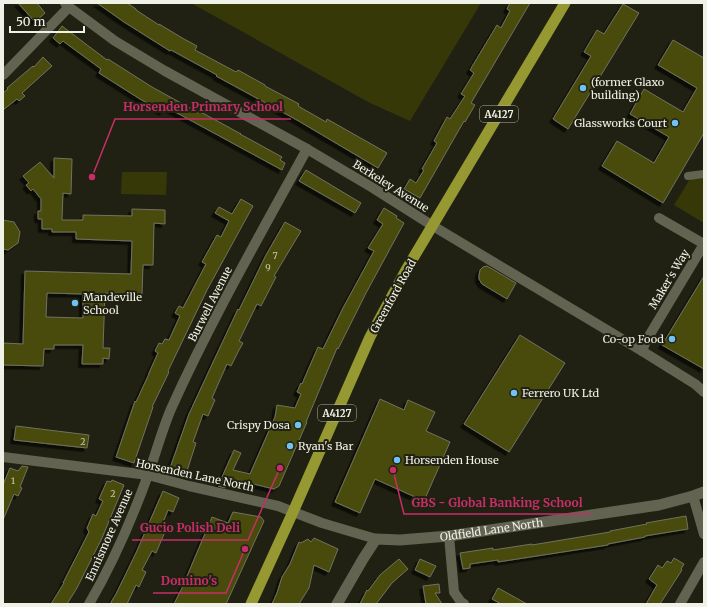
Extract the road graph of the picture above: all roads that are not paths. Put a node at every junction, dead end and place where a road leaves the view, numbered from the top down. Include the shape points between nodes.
1 (565, 3) edge
2 (67, 5) edge
3 (3, 75) edge
4 (307, 149) junction
5 (704, 174) edge
6 (688, 176) dead end
7 (659, 218) dead end
8 (433, 226) junction
9 (642, 351) junction
10 (702, 390) edge
11 (3, 457) edge
12 (148, 475) junction
13 (704, 492) edge
14 (693, 496) junction
15 (294, 512) junction
16 (704, 534) edge
17 (449, 536) junction
18 (376, 538) junction
19 (704, 562) edge
20 (89, 604) edge
21 (251, 604) edge
22 (337, 604) edge
23 (464, 604) edge
24 (680, 604) edge

1 - 8 main road, Greenford Road / A4127
2 - 3 street
2 - 4 street, Berkeley Avenue via 115,41 165,71
4 - 8 street, Berkeley Avenue
4 - 12 street, Burwell Avenue via 188,373 170,411
5 - 6 street
7 - 9 street, Maker's Way via 704,244
8 - 9 street, Berkeley Avenue
8 - 15 main road, Greenford Road / A4127 via 370,337
9 - 10 street, Berkeley Avenue
11 - 12 street, Horsenden Lane North
12 - 15 street, Horsenden Lane North
12 - 20 street, Ennismore Avenue via 115,555
13 - 14 street, Oldfield Lane North
14 - 16 street
14 - 17 street, Oldfield Lane North via 652,506
15 - 18 street, Horsenden Lane North via 322,523
15 - 21 main road, Greenford Road / A4127
17 - 18 street, Oldfield Lane North via 400,540
17 - 23 street via 454,592
18 - 22 street
19 - 24 street

